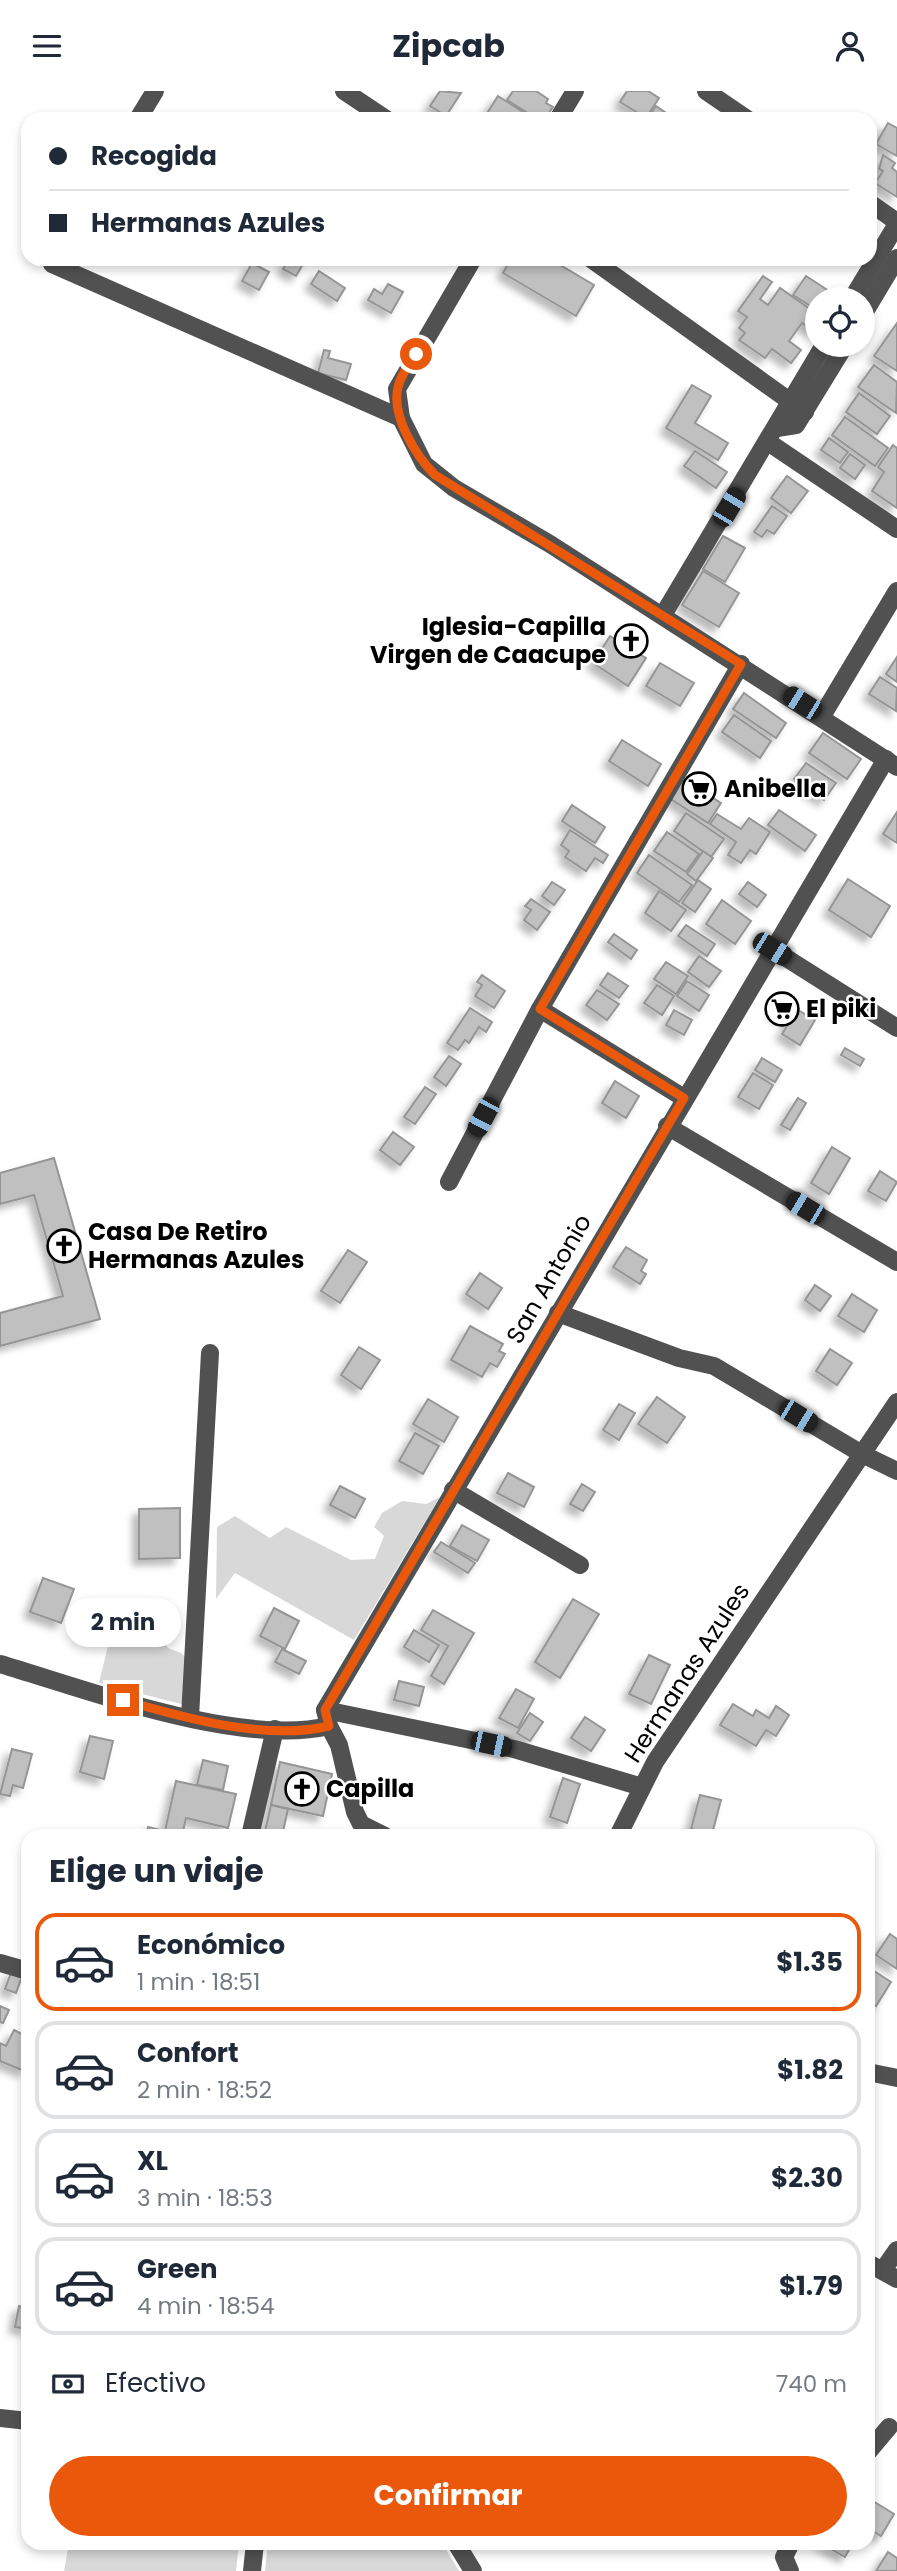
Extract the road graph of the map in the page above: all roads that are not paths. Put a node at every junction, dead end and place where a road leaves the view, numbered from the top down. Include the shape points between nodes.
1 (155, 91) edge
2 (344, 91) edge
3 (575, 91) edge
4 (706, 91) edge
5 (142, 112) edge
6 (376, 112) edge
7 (562, 112) edge
8 (737, 112) edge
9 (877, 208) edge
10 (897, 223) edge
11 (877, 257) edge
12 (897, 258) edge
13 (57, 266) edge
14 (469, 266) edge
15 (601, 266) edge
16 (872, 266) edge
17 (859, 287) edge
18 (875, 295) edge
19 (819, 357) edge
20 (836, 357) edge
21 (797, 407) junction
22 (401, 418) junction
23 (773, 435) junction
24 (897, 529) edge
25 (897, 591) edge
26 (663, 615) junction
27 (741, 664) junction
28 (822, 716) junction
29 (891, 763) edge
30 (772, 949) junction
31 (540, 1009) junction
32 (897, 1028) edge
33 (684, 1098) junction
34 (667, 1126) junction
35 (449, 1182) dead end
36 (897, 1262) edge
37 (558, 1313) junction
38 (210, 1353) dead end
39 (897, 1402) edge
40 (862, 1454) junction
41 (897, 1471) edge
42 (453, 1490) junction
43 (580, 1565) dead end
44 (0, 1664) edge
45 (190, 1717) junction
46 (327, 1718) junction
47 (275, 1729) junction
48 (642, 1787) junction
49 (252, 1829) edge
50 (372, 1829) edge
51 (621, 1829) edge
52 (0, 1963) edge
53 (21, 1970) edge
54 (875, 2073) edge
55 (897, 2078) edge
56 (897, 2250) edge
57 (883, 2270) edge
58 (0, 2418) edge
59 (21, 2420) edge
60 (889, 2427) dead end
61 (875, 2444) edge
62 (254, 2550) edge
63 (460, 2550) edge
64 (788, 2550) edge
65 (252, 2571) edge
66 (473, 2571) edge
67 (790, 2571) edge

1 - 5 street
2 - 6 street
3 - 7 street
4 - 8 street
9 - 10 street
10 - 11 street
12 - 18 street
13 - 22 street
14 - 22 street via 401,377 397,401
15 - 21 street
16 - 17 street
19 - 21 street
20 - 21 street
21 - 23 street
22 - 26 street via 424,464 435,475
23 - 24 street
23 - 26 street
25 - 28 street
26 - 27 street
27 - 28 street
27 - 31 street
28 - 29 street
29 - 30 street, San Antonio
30 - 32 street
30 - 33 street, San Antonio
31 - 33 street
31 - 35 street
33 - 34 street, San Antonio
34 - 36 street
34 - 37 street, San Antonio
37 - 40 street via 679,1358 714,1366
37 - 42 street, San Antonio
38 - 45 street
39 - 40 street, Hermanas Azules
40 - 41 street
40 - 48 street, Hermanas Azules
42 - 43 street
42 - 46 street, San Antonio
44 - 45 street, Hermanas Azules
45 - 47 street, Hermanas Azules
46 - 47 street, Hermanas Azules via 308,1731
46 - 48 street, Hermanas Azules via 514,1749
46 - 50 street via 339,1745 355,1812 361,1823
47 - 49 street
48 - 51 street
52 - 53 street
54 - 55 street
56 - 57 street
58 - 59 street
60 - 61 street
62 - 65 street
63 - 66 street
64 - 67 street via 784,2557

